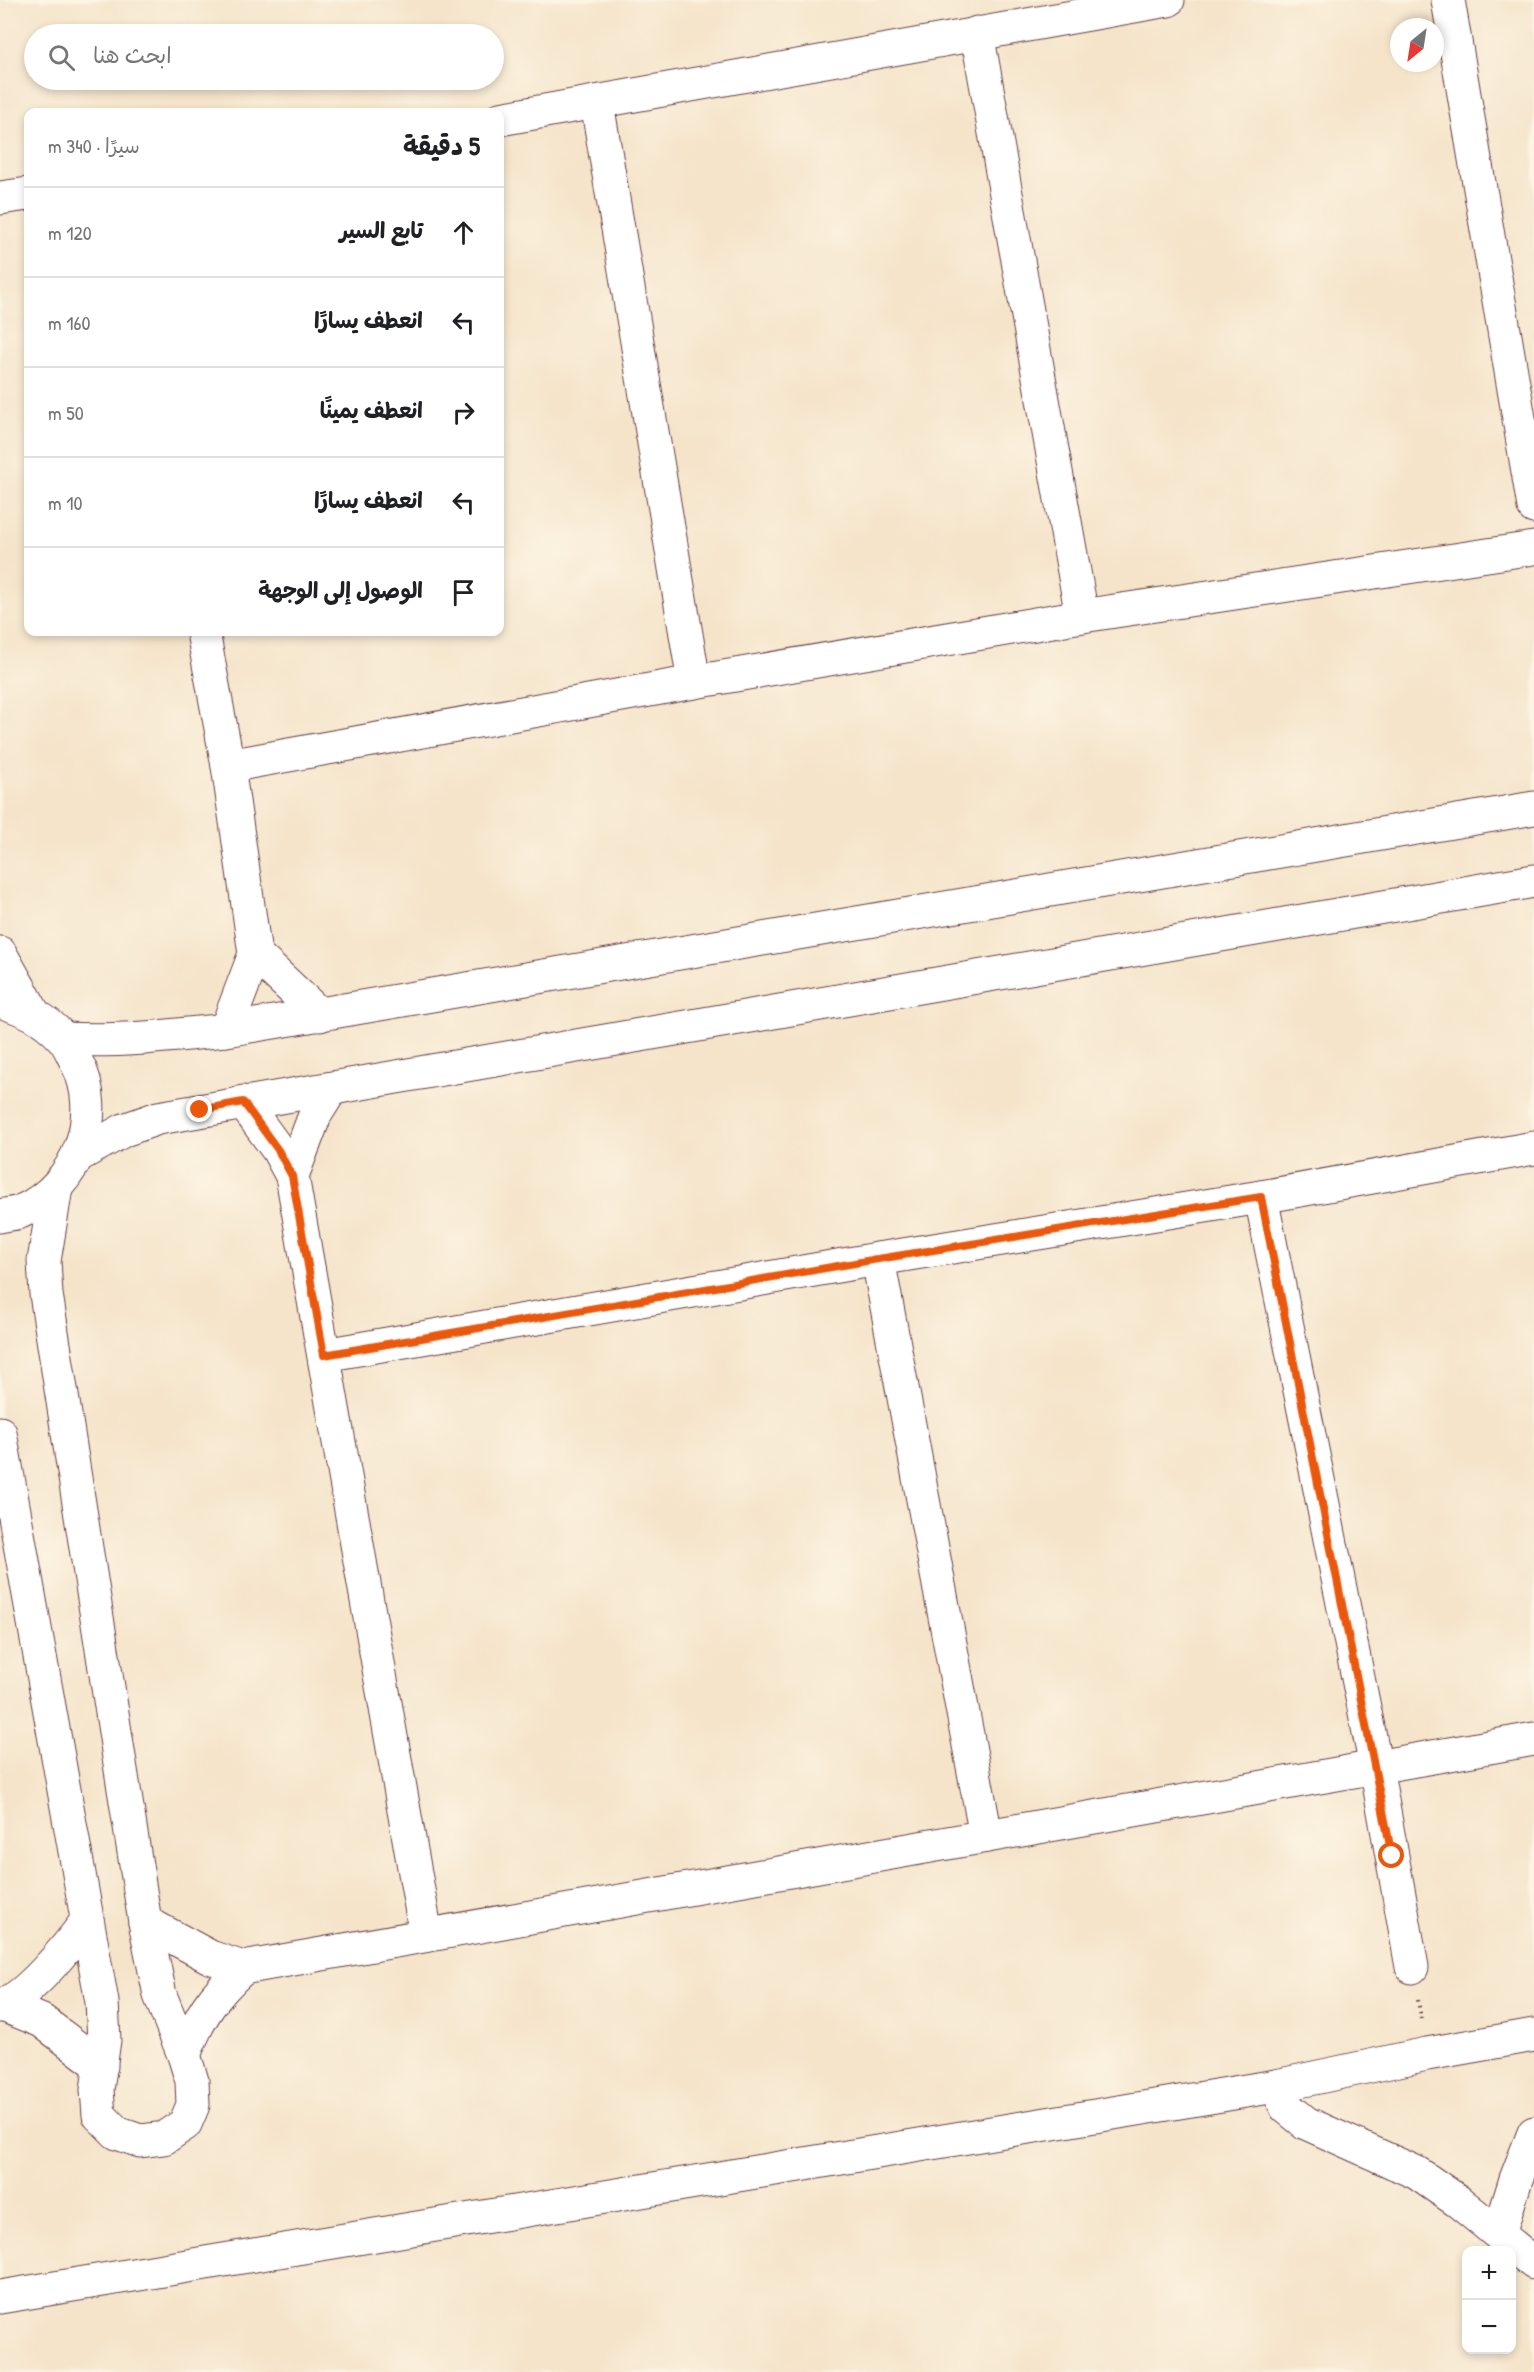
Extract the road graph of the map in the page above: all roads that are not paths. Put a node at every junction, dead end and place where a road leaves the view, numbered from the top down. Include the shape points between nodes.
1 (1168, 0) edge
2 (1448, 0) edge
3 (977, 33) junction
4 (597, 103) junction
5 (504, 118) edge
6 (24, 195) edge
7 (0, 198) edge
8 (1534, 507) edge
9 (1534, 548) edge
10 (1082, 616) junction
11 (204, 636) edge
12 (694, 682) junction
13 (228, 766) junction
14 (1534, 784) edge
15 (1525, 809) edge
16 (1534, 881) edge
17 (0, 953) edge
18 (255, 954) junction
19 (0, 1001) edge
20 (33, 1012) junction
21 (320, 1015) junction
22 (226, 1030) junction
23 (64, 1039) junction
24 (332, 1088) junction
25 (243, 1102) junction
26 (1534, 1148) edge
27 (79, 1155) junction
28 (292, 1176) junction
29 (56, 1188) junction
30 (1261, 1197) junction
31 (0, 1216) edge
32 (878, 1259) junction
33 (324, 1355) junction
34 (0, 1433) edge
35 (1534, 1738) edge
36 (1376, 1767) junction
37 (986, 1836) junction
38 (87, 1921) junction
39 (144, 1922) junction
40 (426, 1935) junction
41 (1412, 1967) road end
42 (243, 1968) junction
43 (2, 2006) edge
44 (1534, 2035) edge
45 (184, 2055) junction
46 (101, 2066) junction
47 (1276, 2086) junction
48 (1534, 2133) edge
49 (1499, 2234) junction
50 (1534, 2263) edge
51 (0, 2297) edge

1 - 3 street
2 - 8 street
3 - 4 street
3 - 10 street
4 - 5 street
4 - 12 street
6 - 7 street
9 - 10 street
10 - 12 street
11 - 13 street
12 - 13 street
13 - 18 street
14 - 15 street
15 - 21 street
16 - 24 street
17 - 20 street
18 - 21 street
18 - 22 street
19 - 20 street
20 - 23 street
21 - 22 street
22 - 23 street via 143,1040
23 - 27 street via 83,1074 88,1105
24 - 25 street
24 - 28 street via 315,1115
25 - 27 street via 158,1118 124,1130
25 - 28 street
26 - 30 street
27 - 29 street
28 - 33 street
29 - 31 street via 22,1211
29 - 39 street via 44,1261 46,1294
30 - 32 street
30 - 36 street
32 - 33 street
32 - 37 street
33 - 40 street
34 - 38 street
35 - 36 street
36 - 37 street
36 - 41 street
37 - 40 street
38 - 43 street via 63,1953
38 - 46 street via 102,2002
39 - 42 street via 210,1957
39 - 45 street via 160,1995
40 - 42 street
42 - 45 street via 217,1992 197,2022
43 - 46 street via 42,2021
44 - 47 street
45 - 46 street via 192,2081 193,2105 185,2124 164,2138 140,2141 117,2133 99,2115 97,2090
47 - 49 street via 1286,2107 1306,2123 1417,2173
47 - 51 street
48 - 49 street
49 - 50 street

